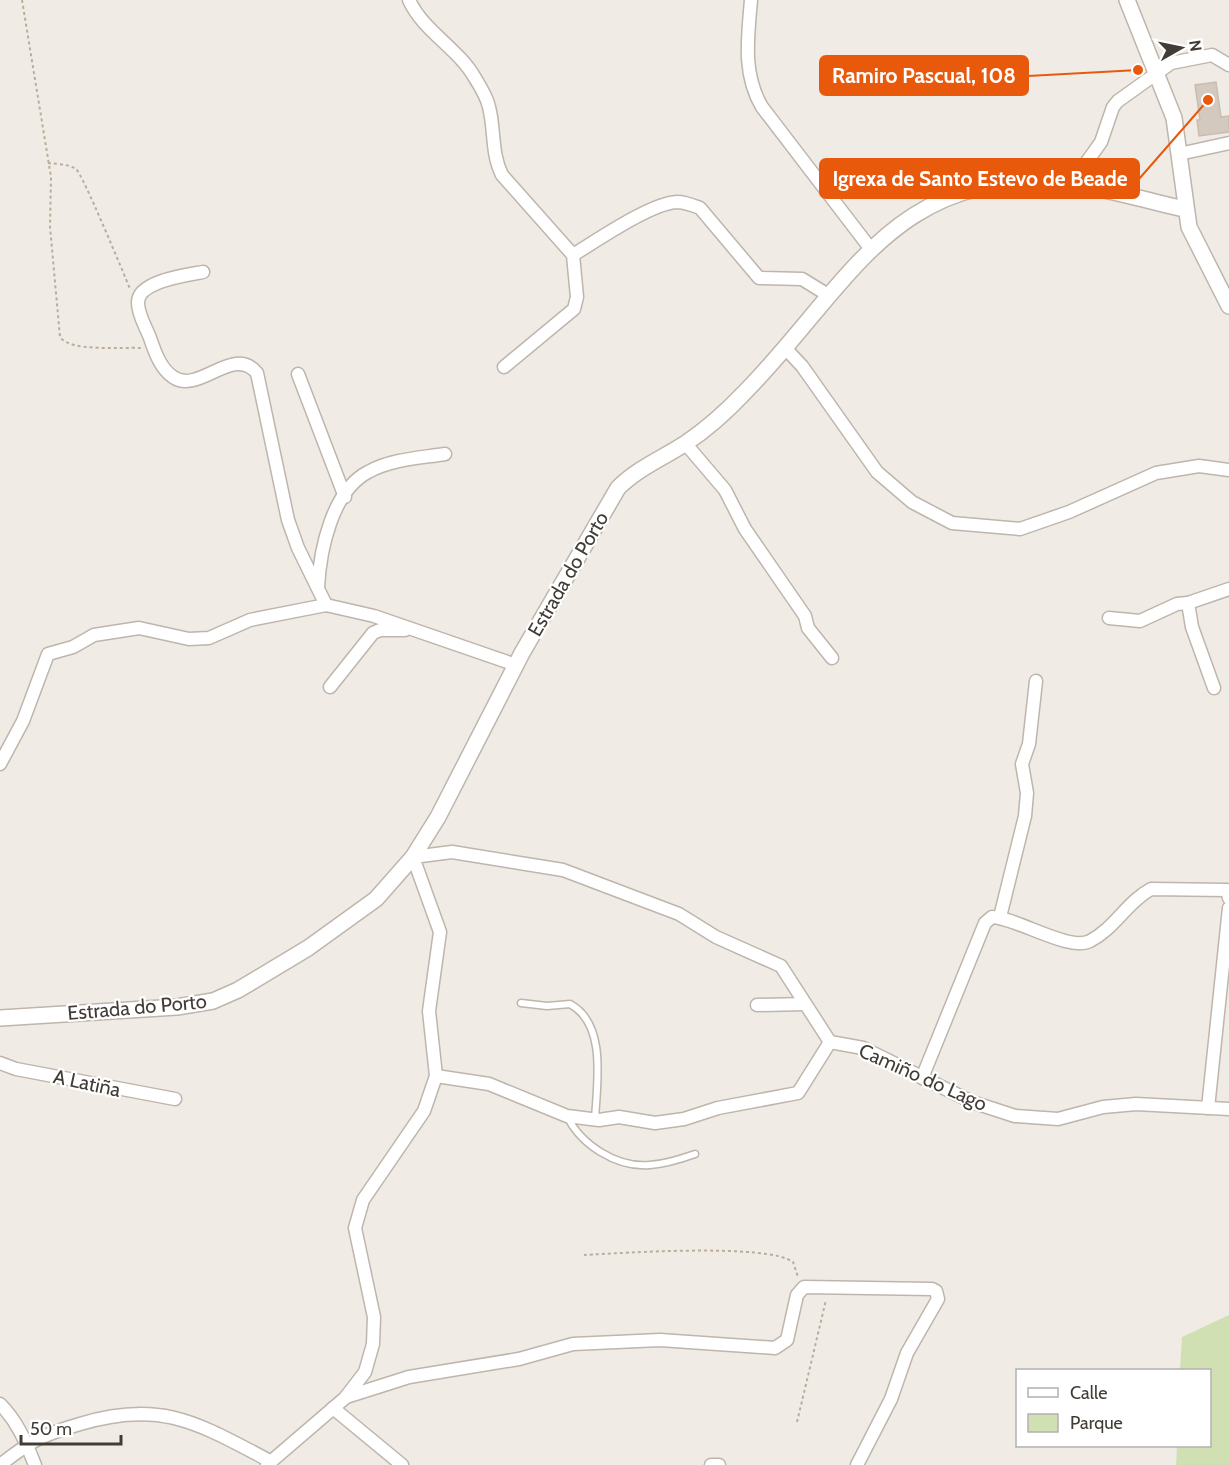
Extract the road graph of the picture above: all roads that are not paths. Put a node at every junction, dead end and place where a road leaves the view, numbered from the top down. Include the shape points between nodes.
1 (409, 0) edge
2 (751, 0) edge
3 (1127, 0) edge
4 (1229, 65) edge
5 (1156, 75) junction
6 (1229, 143) edge
7 (1179, 154) junction
8 (1071, 184) junction
9 (1184, 209) junction
10 (870, 249) junction
11 (573, 255) junction
12 (203, 272) dead end
13 (828, 295) junction
14 (1229, 306) edge
15 (785, 348) junction
16 (504, 368) dead end
17 (298, 374) dead end
18 (685, 443) junction
19 (445, 454) dead end
20 (1229, 470) edge
21 (345, 497) junction
22 (318, 587) junction
23 (1229, 589) edge
24 (1188, 603) junction
25 (326, 605) junction
26 (1109, 618) dead end
27 (412, 630) junction
28 (832, 658) dead end
29 (516, 665) junction
30 (1036, 681) dead end
31 (330, 687) dead end
32 (1214, 688) dead end
33 (0, 764) edge
34 (413, 857) junction
35 (1229, 898) edge
36 (1229, 908) edge
37 (1000, 917) junction
38 (521, 1003) dead end
39 (806, 1004) junction
40 (757, 1005) dead end
41 (0, 1018) edge
42 (830, 1042) junction
43 (0, 1063) edge
44 (436, 1076) junction
45 (922, 1078) junction
46 (175, 1098) dead end
47 (1208, 1108) junction
48 (1229, 1109) edge
49 (567, 1116) junction
50 (595, 1119) junction
51 (695, 1154) dead end
52 (345, 1398) junction
53 (0, 1404) edge
54 (333, 1408) junction
55 (28, 1444) junction
56 (268, 1463) edge
57 (0, 1465) edge
58 (35, 1465) edge
59 (402, 1465) edge
60 (711, 1465) edge
61 (719, 1465) edge
62 (857, 1465) edge

1 - 11 street via 414,11 465,61 476,79 489,106 496,163 502,175
2 - 10 street via 748,68 752,90
3 - 5 street
4 - 5 street via 1212,55 1170,63
5 - 7 street via 1172,112
5 - 8 street via 1113,107 1101,142
6 - 7 street
7 - 9 street
8 - 9 street, Estrada do Porto
8 - 10 street, Estrada do Porto via 1015,183 961,193 916,213
9 - 14 street via 1193,236
10 - 13 street, Estrada do Porto
11 - 13 street via 666,204 687,203 700,208 759,278 802,279
11 - 16 street via 577,297 574,309
12 - 22 street via 144,290 138,301 155,351 163,368 180,380 240,363 257,373 288,520
13 - 15 street, Estrada do Porto
15 - 18 street, Estrada do Porto via 728,410
15 - 20 street via 877,472 912,502 952,523 1020,529 1156,473 1199,465
17 - 21 street
18 - 28 street via 725,490 751,538 805,616 808,628
18 - 29 street, Estrada do Porto via 634,473 618,488
19 - 21 street via 375,469 361,477
21 - 22 street via 325,534
22 - 25 street
23 - 24 street
24 - 26 street via 1140,621
24 - 32 street via 1192,627
25 - 27 street
25 - 33 street via 250,620 209,638 189,639 140,627 94,635 54,650 43,660 23,721
27 - 29 street
27 - 31 street via 373,633
29 - 34 street, Estrada do Porto via 438,817
30 - 37 street via 1023,764 1025,816
34 - 39 street via 452,852 563,870 612,887 679,914 716,937 782,966
34 - 41 street, Estrada do Porto via 361,912 256,980 213,1001 177,1007
34 - 44 street via 440,932 429,1011
35 - 37 street via 1227,890 1151,890 1140,895 1098,936 1080,944
36 - 47 street
37 - 45 street via 985,923
38 - 50 lane via 570,1004 586,1017 594,1038
39 - 40 street
39 - 42 street
42 - 45 street, Camiño do Lago via 863,1048
42 - 50 street via 798,1093 665,1122 619,1117
43 - 46 street, A Latiña
44 - 49 street via 489,1084
44 - 52 street via 424,1111 363,1200 355,1228 374,1317 374,1344 365,1372
45 - 47 street, Camiño do Lago via 972,1102 1015,1116 1040,1119 1136,1104
47 - 48 street, Camiño do Lago
49 - 50 street
49 - 51 lane via 588,1142 609,1156 648,1166
52 - 54 street
52 - 62 street via 409,1377 519,1359 573,1344 660,1340 775,1348 786,1340 800,1289 810,1285 932,1289 938,1299 907,1353 891,1400
53 - 55 street
54 - 56 street
54 - 59 street
55 - 56 street via 40,1436 106,1416 150,1413 208,1429
55 - 57 street
55 - 58 street
60 - 61 street

